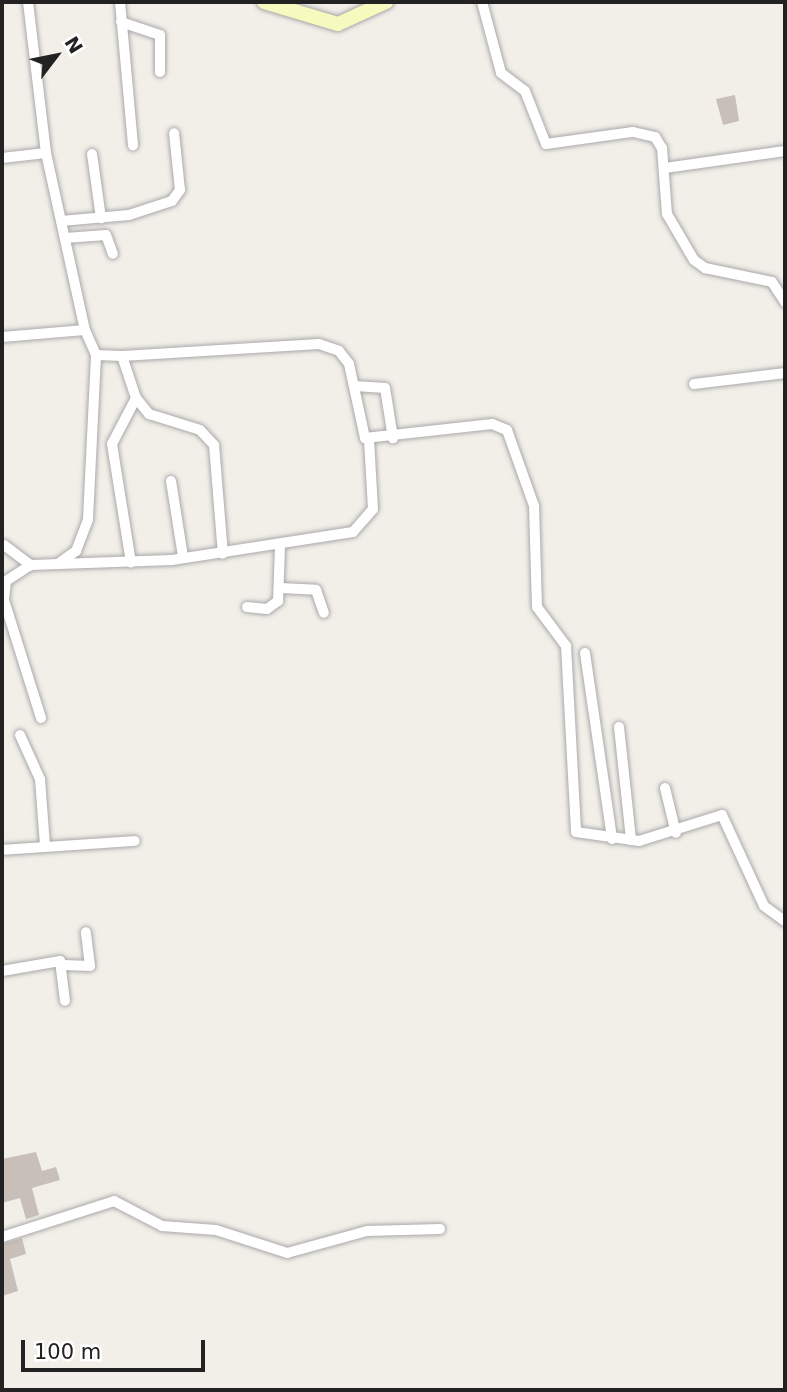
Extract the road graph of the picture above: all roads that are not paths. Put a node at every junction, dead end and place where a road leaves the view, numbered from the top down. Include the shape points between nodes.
1 (28, 2) edge
2 (120, 2) edge
3 (264, 2) edge
4 (386, 2) edge
5 (482, 2) edge
6 (121, 22) junction
7 (160, 72) dead end
8 (174, 133) dead end
9 (133, 145) dead end
10 (785, 151) edge
11 (46, 153) junction
12 (92, 154) dead end
13 (2, 158) edge
14 (665, 168) junction
15 (101, 218) junction
16 (61, 221) junction
17 (65, 238) junction
18 (113, 254) dead end
19 (785, 302) edge
20 (85, 330) junction
21 (2, 337) edge
22 (96, 355) junction
23 (122, 356) junction
24 (785, 373) edge
25 (694, 384) dead end
26 (355, 386) junction
27 (136, 398) junction
28 (393, 438) junction
29 (369, 440) junction
30 (171, 481) dead end
31 (4, 545) dead end
32 (280, 547) junction
33 (223, 554) junction
34 (183, 557) junction
35 (131, 562) junction
36 (55, 564) junction
37 (32, 565) junction
38 (281, 588) junction
39 (247, 607) dead end
40 (324, 613) dead end
41 (585, 653) dead end
42 (41, 718) dead end
43 (619, 727) dead end
44 (20, 735) dead end
45 (665, 788) dead end
46 (676, 833) junction
47 (612, 839) junction
48 (631, 840) junction
49 (135, 841) dead end
50 (45, 846) junction
51 (2, 849) edge
52 (785, 921) edge
53 (86, 932) dead end
54 (64, 965) junction
55 (2, 971) edge
56 (65, 1001) dead end
57 (440, 1229) dead end
58 (2, 1237) edge

1 - 11 street
2 - 6 street
3 - 4 street via 338,24
5 - 14 street via 501,73 525,91 545,144 648,134 659,140
6 - 7 street via 160,35
6 - 9 street
8 - 15 street via 178,195 129,215
10 - 14 street
11 - 13 street
11 - 16 street
12 - 15 street
14 - 19 street via 667,214 694,260 705,268 772,282
15 - 16 street
16 - 17 street
17 - 18 street via 106,235
17 - 20 street
20 - 21 street
20 - 22 street
22 - 23 street
22 - 36 street via 84,540
23 - 26 street via 319,344 345,357
23 - 27 street
24 - 25 street
26 - 28 street via 385,388
26 - 29 street via 357,425
27 - 33 street via 149,414 200,430 214,445
27 - 35 street via 112,444
28 - 29 street
28 - 47 street via 492,424 507,430 534,506 537,607 566,646 576,832
29 - 32 street via 373,509 368,519 353,532
30 - 34 street
31 - 37 street
32 - 33 street
32 - 38 street
33 - 34 street
34 - 35 street
35 - 36 street
36 - 37 street
37 - 42 street via 6,581 4,600
38 - 39 street via 274,606
38 - 40 street via 316,590
41 - 47 street
43 - 48 street
44 - 50 street via 40,779
45 - 46 street
46 - 48 street
46 - 52 street via 711,816 726,818 764,906
47 - 48 street
49 - 50 street
50 - 51 street
53 - 54 street via 90,966
54 - 55 street via 55,959
54 - 56 street
57 - 58 street via 367,1231 288,1253 216,1230 162,1226 114,1201 66,1221

